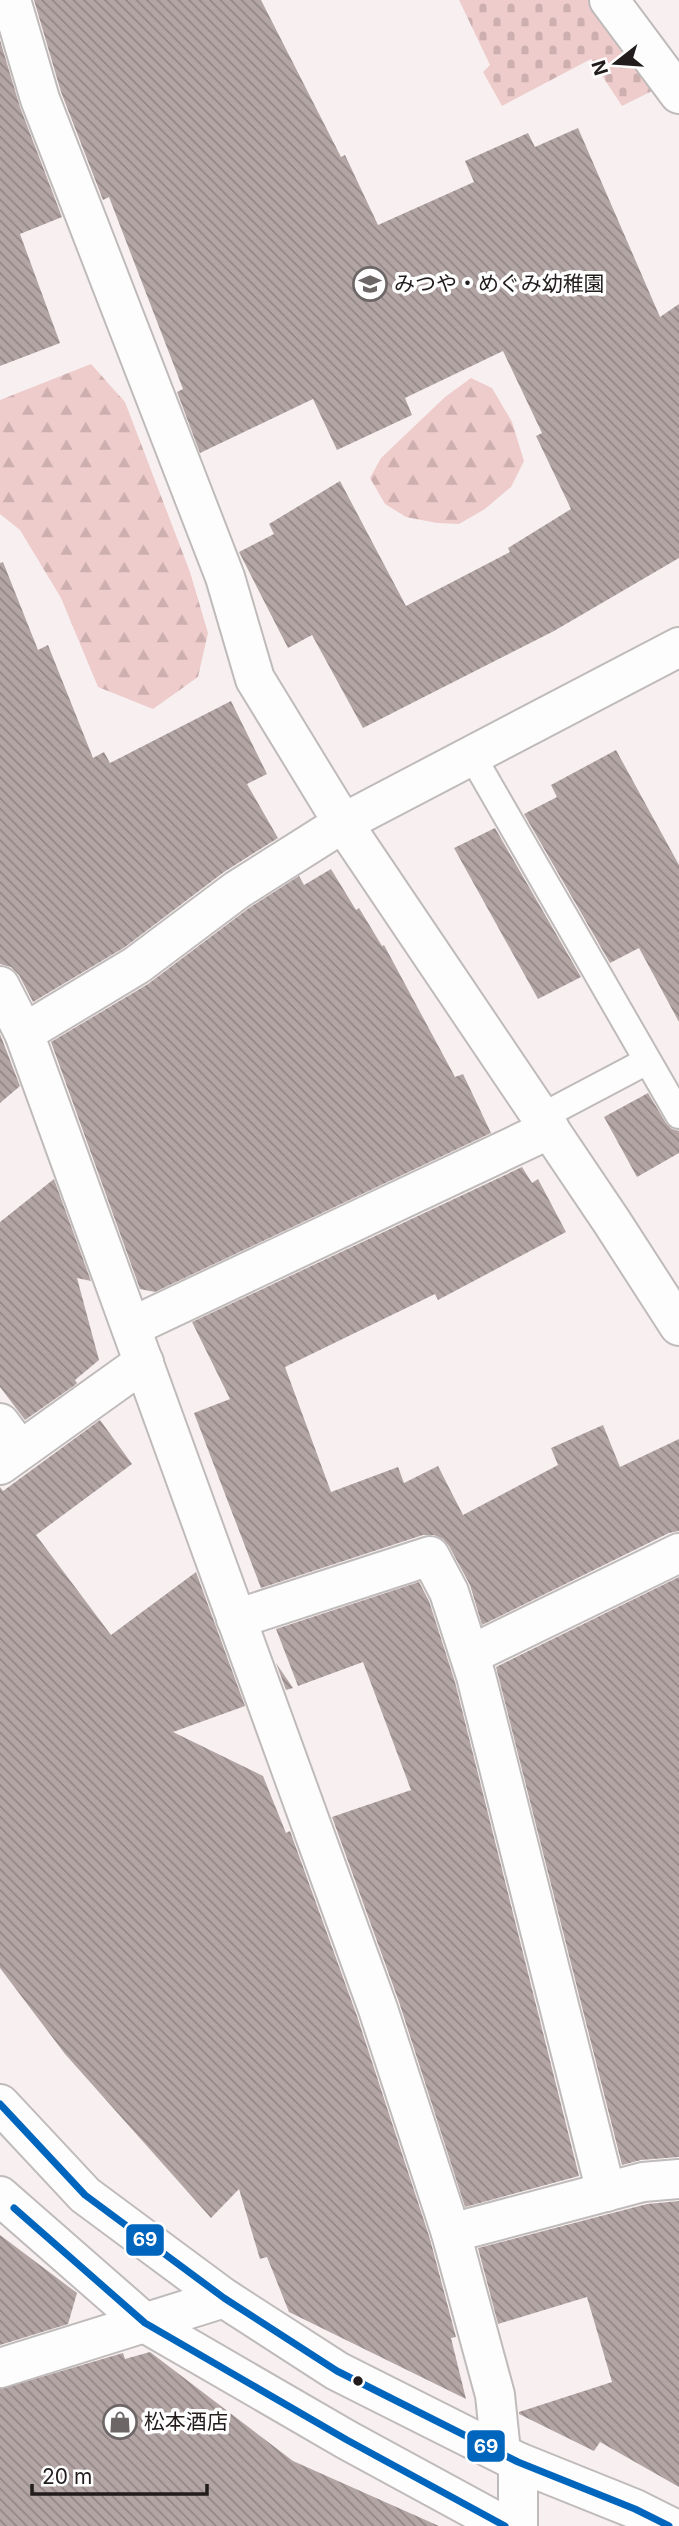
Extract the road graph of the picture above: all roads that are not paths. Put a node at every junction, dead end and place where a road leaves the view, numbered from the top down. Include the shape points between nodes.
1 (11, 0) edge
2 (609, 0) edge
3 (679, 94) edge
4 (679, 647) edge
5 (471, 754) junction
6 (343, 823) junction
7 (9, 1011) edge
8 (647, 1061) junction
9 (679, 1115) edge
10 (545, 1123) junction
11 (674, 1309) edge
12 (137, 1345) junction
13 (7, 1446) edge
14 (679, 1553) edge
15 (236, 1619) junction
16 (470, 1655) junction
17 (0, 2104) edge
18 (679, 2179) edge
19 (607, 2192) junction
20 (0, 2196) edge
21 (452, 2233) junction
22 (224, 2298) junction
23 (145, 2323) junction
24 (0, 2368) edge
25 (510, 2457) junction
26 (505, 2526) edge
27 (518, 2526) edge
28 (669, 2526) edge

1 - 6 street via 40,99 225,577 254,679
2 - 3 street
4 - 5 street
5 - 6 street
5 - 8 lane
6 - 7 street via 237,890 137,965
6 - 10 street
7 - 12 street
8 - 9 lane
8 - 10 lane
10 - 11 street
10 - 12 street
12 - 13 street
12 - 15 street
14 - 16 street
15 - 16 street via 430,1556 449,1592
15 - 21 street via 378,2009
16 - 19 street
17 - 22 street via 85,2196
18 - 19 street
19 - 21 street
20 - 23 street
21 - 25 street
22 - 23 street
22 - 25 street via 337,2371
23 - 24 street
23 - 26 street
25 - 27 street
25 - 28 street

